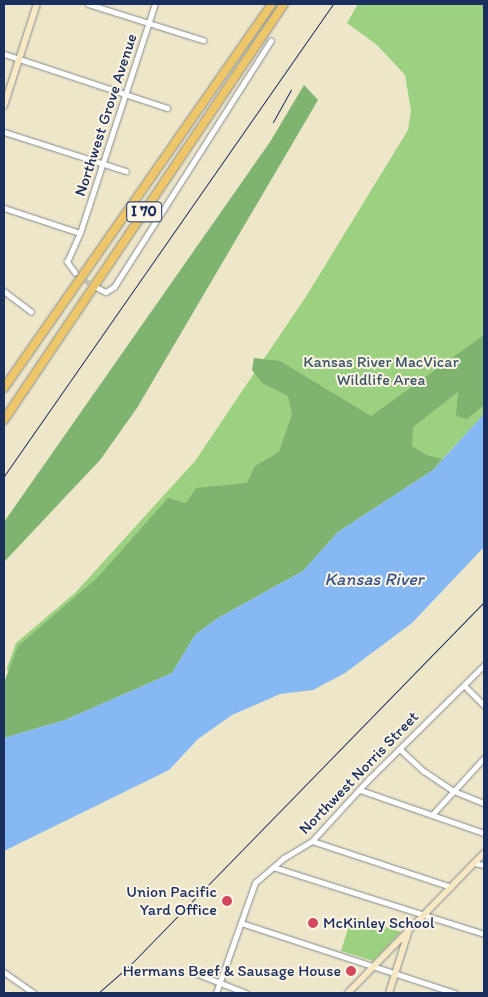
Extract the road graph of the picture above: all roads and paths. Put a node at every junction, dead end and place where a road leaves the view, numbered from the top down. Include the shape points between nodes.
1 (37, 4) edge
2 (88, 4) edge
3 (156, 4) edge
4 (272, 4) edge
5 (284, 4) edge
6 (149, 24) junction
7 (203, 40) dead end
8 (271, 41) dead end
9 (4, 54) edge
10 (19, 59) junction
11 (126, 94) junction
12 (4, 106) edge
13 (167, 108) dead end
14 (4, 132) edge
15 (103, 164) junction
16 (126, 171) dead end
17 (4, 208) edge
18 (80, 233) junction
19 (76, 273) tunnel mouth
20 (96, 287) tunnel mouth
21 (4, 291) edge
22 (31, 311) dead end
23 (4, 388) edge
24 (4, 420) edge
25 (484, 665) edge
26 (464, 686) junction
27 (484, 705) edge
28 (400, 749) junction
29 (484, 758) edge
30 (360, 790) junction
31 (454, 791) junction
32 (484, 803) edge
33 (432, 816) junction
34 (484, 833) edge
35 (312, 841) junction
36 (484, 853) edge
37 (475, 862) junction
38 (484, 866) edge
39 (273, 867) junction
40 (451, 887) junction
41 (424, 915) junction
42 (241, 923) junction
43 (408, 932) junction
44 (484, 934) edge
45 (374, 967) junction
46 (4, 972) edge
47 (194, 972) dead end
48 (395, 974) junction
49 (221, 985) junction
50 (34, 993) edge
51 (216, 993) edge
52 (246, 993) edge
53 (348, 993) edge
54 (389, 993) edge
55 (455, 993) edge

1 - 10 main road
2 - 6 street
3 - 6 street, Northwest Grove Avenue
4 - 23 highway, I 70
5 - 24 highway, I 70
6 - 7 street
6 - 11 street, Northwest Grove Avenue
8 - 20 street via 114,288 106,292
9 - 10 street
10 - 11 street
10 - 12 main road
11 - 13 street
11 - 15 street, Northwest Grove Avenue
14 - 15 street
15 - 16 street
15 - 18 street, Northwest Grove Avenue
17 - 18 street
18 - 19 street, Northwest Grove Avenue via 67,262
21 - 22 street
25 - 26 street, Northwest Norris Street
26 - 27 street
26 - 28 street, Northwest Norris Street
28 - 30 street, Northwest Norris Street
28 - 31 street via 424,771
29 - 31 street
30 - 33 street
30 - 35 street, Northwest Norris Street
31 - 32 street
31 - 33 street
33 - 34 street
35 - 39 street, Northwest Norris Street
35 - 40 street
36 - 37 main road
37 - 38 street
37 - 40 main road
39 - 41 street
39 - 42 street, Northwest Norris Street via 255,884
40 - 41 main road
41 - 43 main road
41 - 44 street
42 - 45 street
42 - 49 street, Northwest Norris Street
43 - 45 main road
43 - 48 main road
45 - 48 street
45 - 53 main road
46 - 50 street
47 - 49 street
48 - 54 main road
48 - 55 street
49 - 51 street, Northwest Norris Street
49 - 52 street

